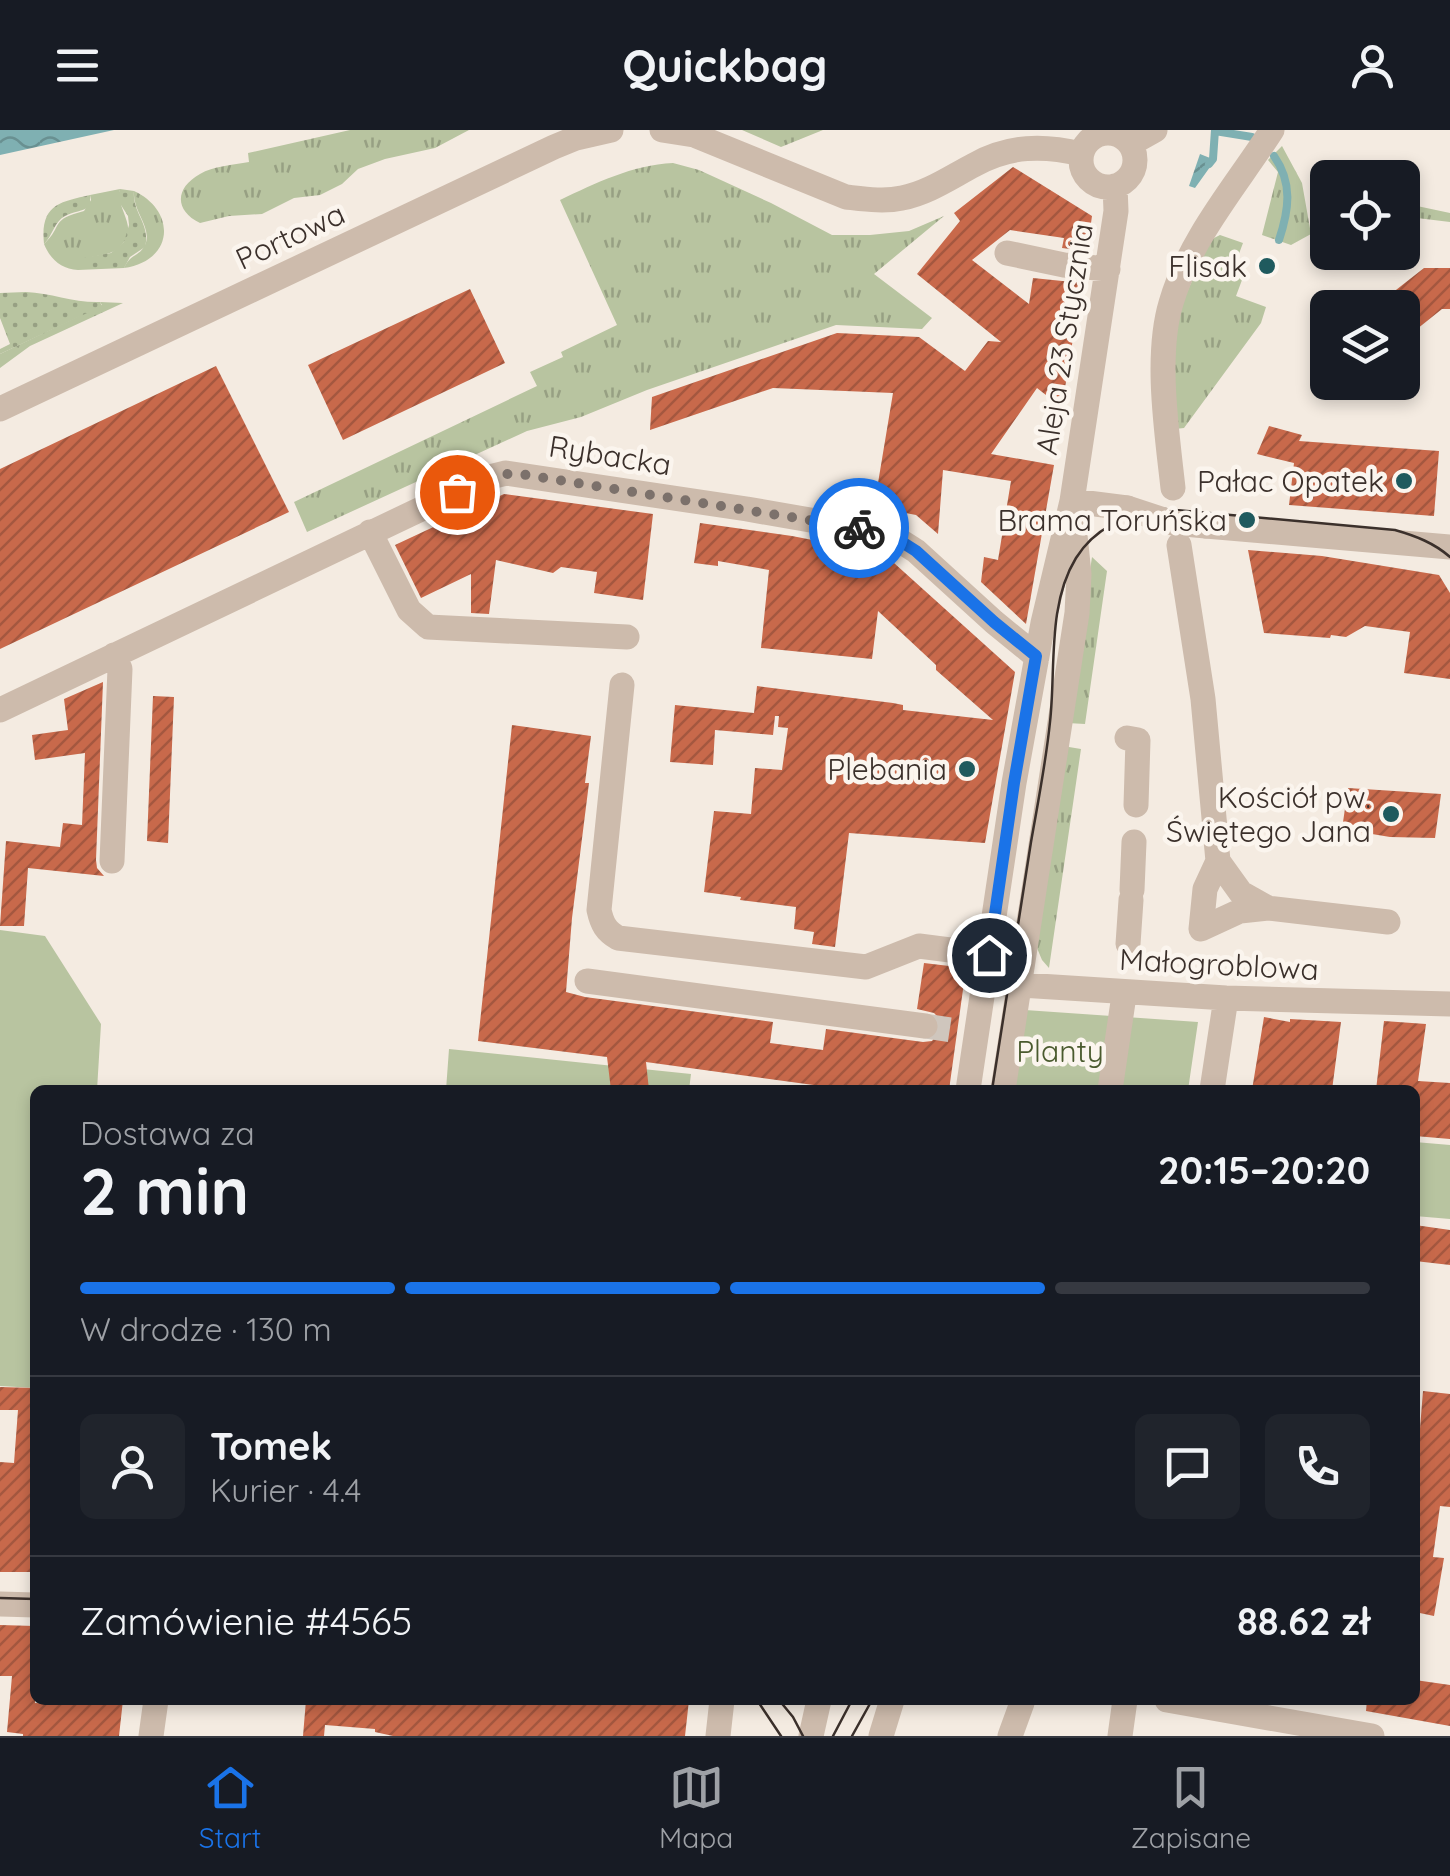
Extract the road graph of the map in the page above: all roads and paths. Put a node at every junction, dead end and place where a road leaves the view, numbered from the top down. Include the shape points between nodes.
1 (611, 130) edge
2 (662, 130) edge
3 (1155, 130) edge
4 (1272, 130) edge
5 (1130, 144) junction
6 (1082, 154) junction
7 (1115, 186) junction
8 (1006, 253) dead end
9 (1108, 269) junction
10 (0, 410) edge
11 (1174, 488) dead end
12 (1072, 501) junction
13 (370, 532) junction
14 (1180, 545) dead end
15 (1450, 546) edge
16 (626, 636) dead end
17 (114, 655) junction
18 (1036, 656) junction
19 (622, 686) dead end
20 (0, 710) edge
21 (1127, 738) dead end
22 (112, 860) dead end
23 (1218, 861) junction
24 (1268, 908) junction
25 (1388, 922) dead end
26 (989, 955) junction
27 (587, 981) dead end
28 (985, 983) junction
29 (1019, 987) junction
30 (1226, 998) junction
31 (1450, 1004) edge
32 (924, 1026) tunnel mouth
33 (968, 1085) edge
34 (1003, 1085) edge
35 (1111, 1085) edge
36 (1213, 1085) edge
37 (0, 1604) edge
38 (30, 1605) edge
39 (155, 1705) edge
40 (721, 1705) edge
41 (818, 1705) edge
42 (890, 1705) edge
43 (1021, 1705) edge
44 (1124, 1705) edge
45 (1195, 1705) edge
46 (151, 1736) edge
47 (718, 1736) edge
48 (811, 1736) edge
49 (881, 1736) edge
50 (1010, 1736) edge
51 (1120, 1736) edge
52 (1372, 1736) edge

1 - 10 street, Portowa via 554,147
2 - 6 street via 694,135 846,197 873,200 914,194 1020,148
3 - 5 street
4 - 11 street via 1214,212 1171,303 1163,383
5 - 6 street via 1107,133 1090,139
5 - 7 street via 1133,169
6 - 7 street via 1092,182
7 - 9 street, Aleja 23 Stycznia
8 - 9 street
9 - 12 street, Aleja 23 Stycznia
12 - 15 street, bridge via 1206,526
12 - 18 street, Aleja 23 Stycznia
12 - 29 street, Aleja 23 Stycznia via 1077,613
13 - 16 street via 409,610 428,628
13 - 17 street, Rybacka
13 - 18 street, Rybacka via 506,473 874,530 916,551
14 - 23 street
17 - 20 street, Rybacka
17 - 22 street via 120,669
18 - 26 street, Aleja 23 Stycznia
19 - 26 street via 599,910 609,933 866,967 919,946
21 - 35 street via 1138,740 1136,806
23 - 24 street via 1241,893
23 - 24 street via 1196,929
24 - 25 street
26 - 28 street, Aleja 23 Stycznia
27 - 32 street
28 - 29 street, Małogroblowa
28 - 33 street, Aleja 23 Stycznia via 968,1032
29 - 30 street, Małogroblowa
29 - 34 street, Aleja 23 Stycznia
30 - 31 street, Małogroblowa
30 - 36 street
37 - 38 street
39 - 46 street
40 - 47 street
41 - 48 street
42 - 49 street
43 - 50 street
44 - 51 street
45 - 52 street

